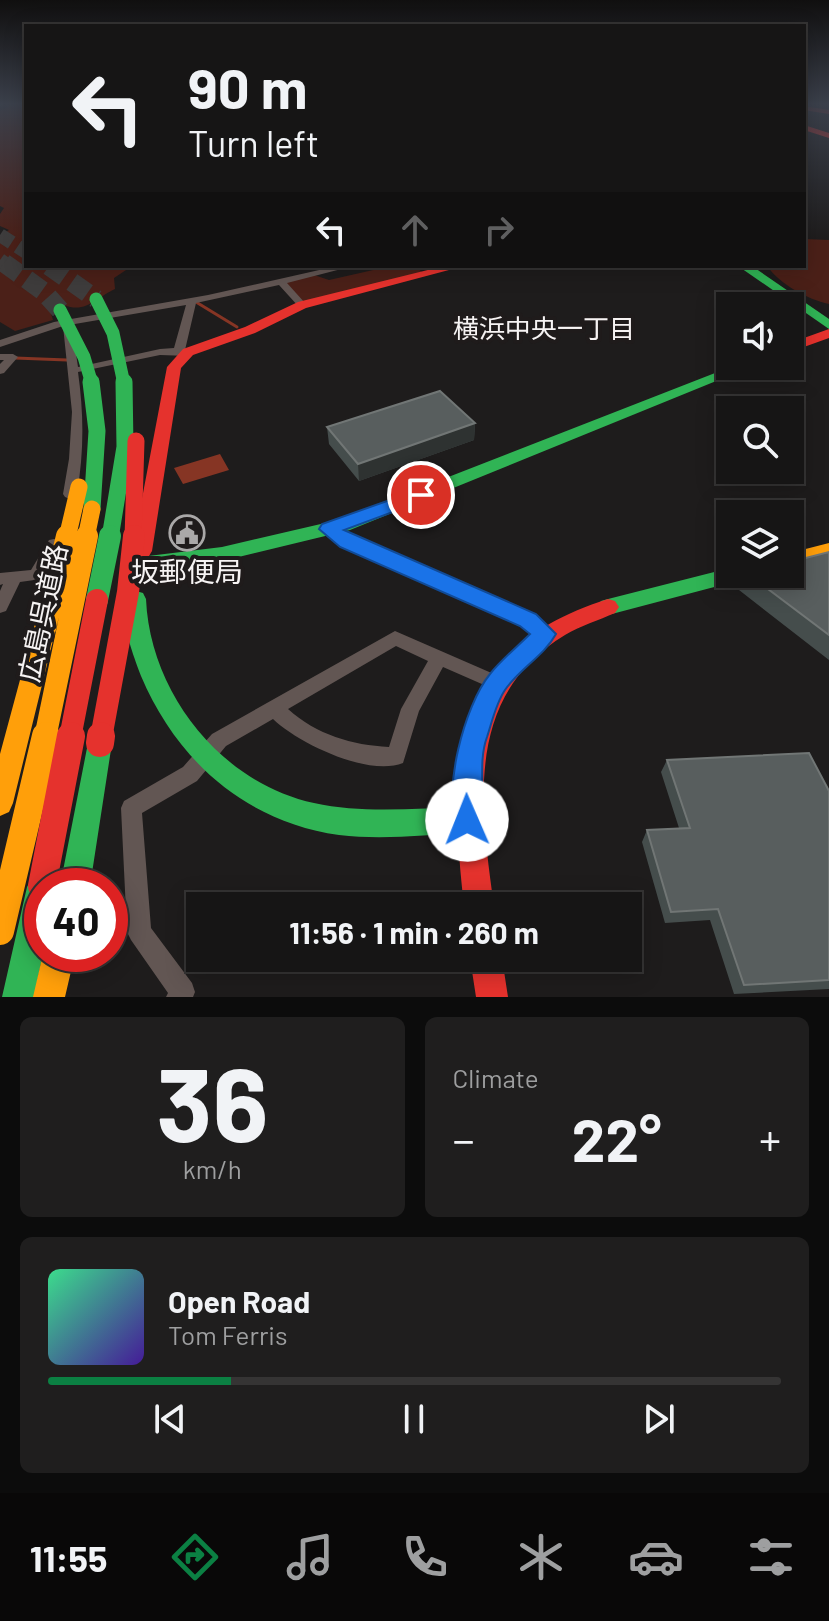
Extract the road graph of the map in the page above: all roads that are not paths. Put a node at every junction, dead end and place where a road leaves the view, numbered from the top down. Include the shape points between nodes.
1 (340, 268) edge
2 (448, 268) edge
3 (747, 268) edge
4 (281, 281) junction
5 (96, 299) tunnel mouth
6 (192, 300) junction
7 (302, 305) junction
8 (66, 320) junction
9 (829, 325) edge
10 (829, 333) edge
11 (118, 340) junction
12 (804, 343) edge
13 (0, 344) edge
14 (182, 352) junction
15 (0, 357) edge
16 (0, 371) edge
17 (72, 371) junction
18 (716, 378) edge
19 (329, 529) junction
20 (829, 550) edge
21 (804, 556) edge
22 (140, 564) junction
23 (36, 575) junction
24 (7, 578) edge
25 (716, 579) edge
26 (0, 607) edge
27 (545, 634) junction
28 (439, 658) junction
29 (497, 683) junction
30 (274, 708) junction
31 (203, 759) junction
32 (0, 803) edge
33 (467, 820) junction
34 (46, 868) edge
35 (78, 868) edge
36 (477, 892) edge
37 (0, 931) edge
38 (24, 969) edge
39 (55, 972) edge
40 (488, 972) edge
41 (18, 997) edge
42 (49, 997) edge
43 (179, 997) edge
44 (492, 997) edge

1 - 4 street
2 - 7 main road
3 - 9 main road
4 - 6 street
4 - 7 street
5 - 11 main road, 広島呉道路, bridge
6 - 8 street
6 - 14 street
7 - 14 main road via 250,330
8 - 13 street
8 - 17 street
8 - 32 main road, bridge via 81,360 87,433 74,512
8 - 37 main road, 広島呉道路, bridge via 86,351 94,381 96,480 34,792
10 - 12 main road
11 - 34 main road, 広島呉道路, bridge via 124,388 121,447
11 - 35 main road, bridge via 136,414 136,511 128,592
14 - 17 street
14 - 22 main road via 174,367
15 - 16 street via 13,357
17 - 23 street via 78,412 71,488 53,545
18 - 19 main road
19 - 22 main road via 222,554
19 - 27 street via 347,542 528,620
20 - 21 main road
22 - 23 street
22 - 31 main road via 135,613 146,663 173,721
23 - 24 street
24 - 26 street
25 - 27 main road via 611,606
27 - 29 main road
28 - 29 street
28 - 30 street via 395,638
28 - 30 street via 410,709 396,757 360,756 318,742
29 - 33 main road via 472,742
30 - 31 street via 219,740
31 - 33 main road via 237,787 288,810 339,821
31 - 43 street via 190,774 131,808 139,932 183,992
33 - 36 main road
38 - 41 main road, 広島呉道路
39 - 42 main road
40 - 44 main road

